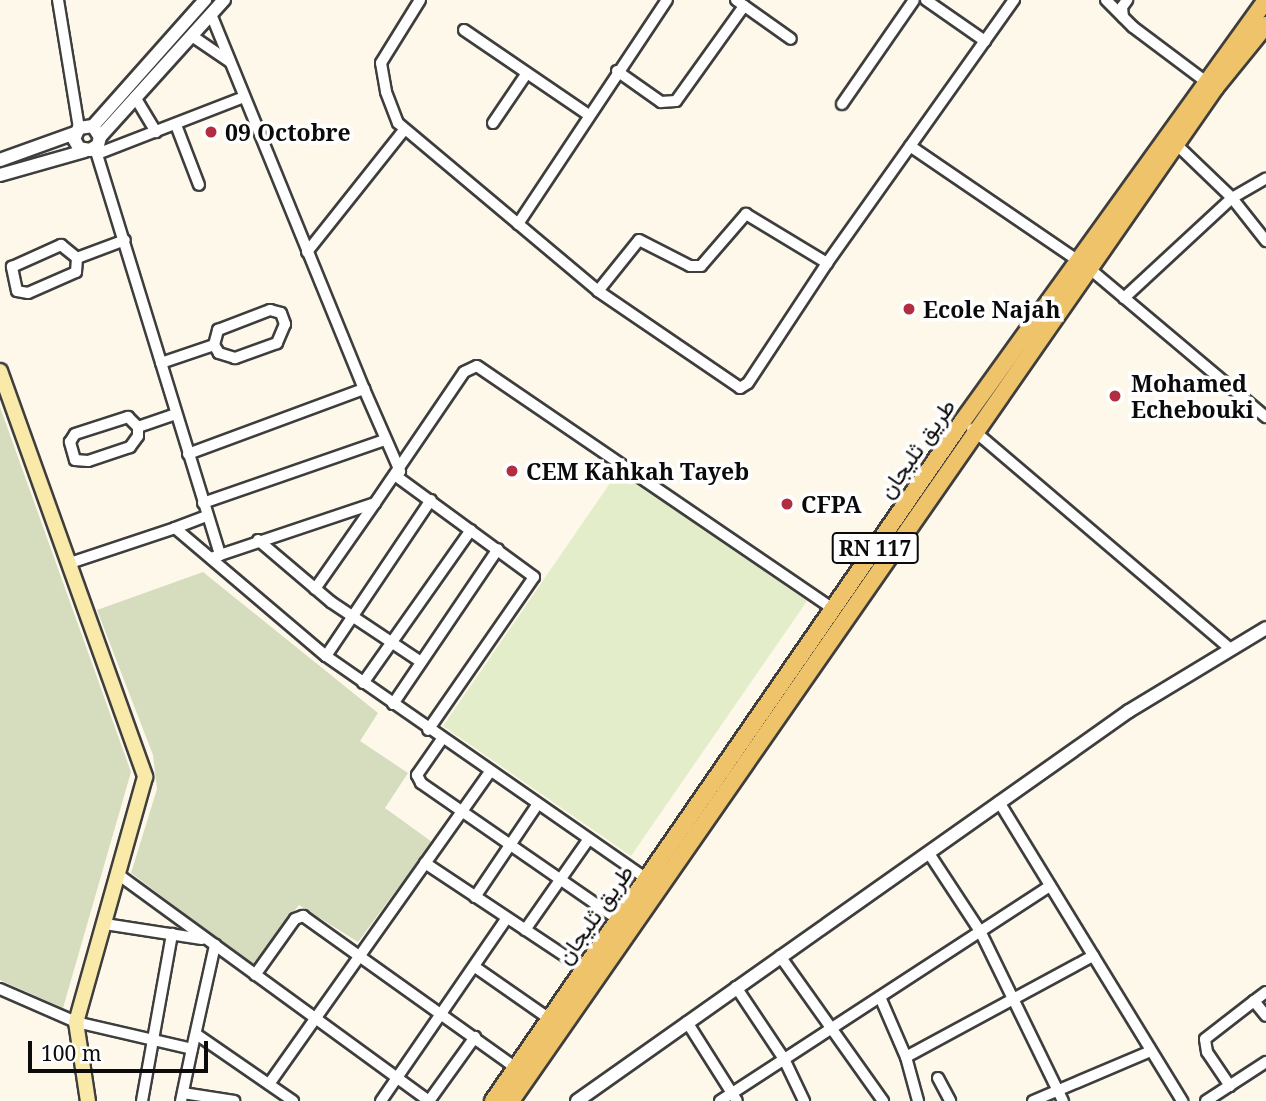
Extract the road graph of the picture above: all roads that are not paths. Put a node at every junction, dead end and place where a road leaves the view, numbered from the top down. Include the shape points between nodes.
1 (58, 0) edge
2 (205, 0) edge
3 (224, 0) edge
4 (420, 0) edge
5 (666, 0) edge
6 (914, 0) edge
7 (926, 0) edge
8 (1014, 0) edge
9 (1106, 0) edge
10 (1127, 0) edge
11 (1266, 0) edge
12 (740, 3) edge
13 (211, 15) junction
14 (1123, 17) junction
15 (1266, 25) edge
16 (464, 30) dead end
17 (192, 36) junction
18 (791, 39) dead end
19 (985, 41) junction
20 (230, 62) junction
21 (617, 71) junction
22 (527, 73) junction
23 (1210, 85) junction
24 (135, 97) junction
25 (244, 97) junction
26 (842, 104) dead end
27 (587, 114) junction
28 (493, 123) dead end
29 (176, 125) junction
30 (77, 130) junction
31 (404, 130) junction
32 (156, 132) junction
33 (94, 143) junction
34 (1177, 145) junction
35 (910, 146) junction
36 (0, 160) edge
37 (0, 175) edge
38 (1266, 178) edge
39 (199, 185) dead end
40 (1232, 198) junction
41 (518, 223) junction
42 (125, 240) junction
43 (1266, 241) edge
44 (307, 252) junction
45 (77, 258) junction
46 (827, 263) junction
47 (1084, 264) junction
48 (598, 291) junction
49 (1124, 298) junction
50 (214, 345) junction
51 (162, 363) junction
52 (0, 371) edge
53 (364, 389) junction
54 (176, 414) junction
55 (1266, 416) edge
56 (138, 427) junction
57 (968, 427) junction
58 (385, 440) junction
59 (188, 454) junction
60 (398, 474) junction
61 (431, 500) junction
62 (203, 503) junction
63 (375, 503) junction
64 (207, 516) junction
65 (175, 528) junction
66 (471, 530) junction
67 (258, 540) junction
68 (498, 549) junction
69 (216, 556) junction
70 (70, 563) junction
71 (315, 589) junction
72 (833, 610) junction
73 (354, 618) junction
74 (1266, 628) edge
75 (391, 643) junction
76 (1228, 647) junction
77 (326, 656) junction
78 (421, 662) junction
79 (363, 684) junction
80 (393, 704) junction
81 (428, 730) junction
82 (442, 739) junction
83 (490, 772) junction
84 (999, 802) junction
85 (537, 805) junction
86 (461, 813) junction
87 (588, 839) junction
88 (509, 846) junction
89 (930, 855) junction
90 (425, 863) junction
91 (119, 875) junction
92 (559, 881) junction
93 (653, 883) junction
94 (1050, 886) junction
95 (475, 897) junction
96 (508, 918) junction
97 (618, 920) junction
98 (105, 924) junction
99 (525, 930) junction
100 (980, 932) junction
101 (172, 934) junction
102 (210, 942) junction
103 (360, 955) junction
104 (780, 956) junction
105 (1093, 956) junction
106 (475, 967) junction
107 (583, 968) junction
108 (255, 975) junction
109 (736, 987) junction
110 (0, 989) edge
111 (1266, 992) edge
112 (16, 996) junction
113 (880, 997) junction
114 (0, 998) edge
115 (1013, 1000) junction
116 (1254, 1001) junction
117 (442, 1014) junction
118 (1266, 1016) edge
119 (548, 1018) junction
120 (314, 1020) junction
121 (76, 1022) junction
122 (687, 1022) junction
123 (832, 1028) junction
124 (196, 1034) junction
125 (475, 1037) junction
126 (156, 1041) junction
127 (192, 1049) junction
128 (1152, 1051) junction
129 (906, 1056) junction
130 (784, 1059) junction
131 (1266, 1062) edge
132 (516, 1068) junction
133 (398, 1078) junction
134 (938, 1078) dead end
135 (269, 1084) junction
136 (1230, 1086) junction
137 (1061, 1095) edge
138 (182, 1097) edge
139 (735, 1097) edge
140 (88, 1101) edge
141 (142, 1101) edge
142 (234, 1101) edge
143 (293, 1101) edge
144 (381, 1101) edge
145 (429, 1101) edge
146 (493, 1101) edge
147 (510, 1101) edge
148 (577, 1101) edge
149 (720, 1101) edge
150 (804, 1101) edge
151 (883, 1101) edge
152 (918, 1101) edge
153 (950, 1101) edge
154 (1033, 1101) edge
155 (1182, 1101) edge
156 (1206, 1101) edge

1 - 30 street
2 - 33 street
3 - 13 street
4 - 31 street via 381,62 391,109
5 - 21 street
6 - 26 street
7 - 19 street
8 - 19 street
9 - 14 street
10 - 14 street
11 - 23 main road, طريق ثليجان / RN 117
12 - 18 street
12 - 21 street via 676,101 661,102
13 - 17 street
13 - 20 street
14 - 23 street
15 - 23 main road, طريق ثليجان / RN 117
16 - 22 street
17 - 20 street
17 - 24 street
19 - 35 street
20 - 25 street
21 - 27 street
22 - 27 street
22 - 28 street
23 - 34 main road, طريق ثليجان / RN 117
23 - 47 main road, طريق ثليجان / RN 117
24 - 32 street
24 - 33 street
25 - 29 street
25 - 44 street
27 - 41 street
29 - 32 street
29 - 39 street
30 - 33 street
30 - 33 street via 76,144
30 - 36 street
31 - 41 street
31 - 44 street
32 - 33 street
33 - 37 street
33 - 42 street
34 - 40 street
34 - 47 main road, طريق ثليجان / RN 117
35 - 46 street
35 - 47 street
38 - 40 street
40 - 43 street
40 - 49 street
41 - 48 street
42 - 45 street
42 - 51 street
44 - 53 street
45 - 45 street via 72,249 61,245 16,264 12,282 22,294 38,290 69,278 79,267
46 - 48 street via 746,214 701,266 690,266 639,240
46 - 48 street via 748,383 740,388
47 - 49 street
47 - 57 main road, طريق ثليجان / RN 117
49 - 55 street
50 - 50 street via 219,353 235,358 277,343 284,333 281,313 270,310 226,325 218,330
50 - 51 street
51 - 54 street
52 - 70 main road
53 - 58 street
53 - 59 street
54 - 56 street
54 - 59 street
56 - 56 street via 128,417 75,434 70,442 75,460 89,461 130,447
57 - 72 main road, طريق ثليجان / RN 117
57 - 76 street
57 - 93 main road, طريق ثليجان / RN 117
58 - 60 street
58 - 62 street
59 - 62 street
60 - 61 street
60 - 63 street
60 - 72 street via 464,372 477,366
61 - 66 street
61 - 73 street
62 - 64 street
63 - 67 street
63 - 71 street
64 - 65 street
64 - 69 street
65 - 69 street
65 - 70 street
66 - 68 street
66 - 75 street
67 - 69 street
67 - 71 street
68 - 78 street
68 - 81 street via 532,573 534,581
69 - 77 street
70 - 91 main road via 145,778
71 - 73 street
72 - 93 main road, طريق ثليجان / RN 117
73 - 75 street
73 - 77 street
74 - 76 street
75 - 78 street
75 - 79 street
76 - 84 street
77 - 79 street
78 - 80 street
79 - 80 street
80 - 81 street
81 - 82 street
82 - 83 street
82 - 86 street via 417,779
83 - 85 street
83 - 86 street
84 - 89 street
84 - 94 street
85 - 87 street
85 - 88 street
86 - 88 street
86 - 90 street
87 - 92 street
87 - 93 street
88 - 92 street
88 - 95 street
89 - 100 street
89 - 104 street
90 - 95 street
90 - 103 street
91 - 98 main road
91 - 102 street
92 - 97 street
92 - 99 street
93 - 97 main road, طريق ثليجان / RN 117
93 - 147 main road, طريق ثليجان / RN 117
94 - 100 street
94 - 105 street
95 - 96 street
96 - 99 street
96 - 106 street
97 - 107 main road, طريق ثليجان / RN 117
98 - 101 street
98 - 121 main road
99 - 107 street
100 - 113 street
100 - 115 street
101 - 102 street
101 - 126 street
102 - 108 street
102 - 124 street
103 - 108 street via 299,916
103 - 117 street
103 - 120 street
104 - 109 street
104 - 123 street
105 - 115 street
105 - 128 street
106 - 117 street
106 - 119 street
107 - 119 main road, طريق ثليجان / RN 117
108 - 120 street
109 - 122 street
109 - 130 street
110 - 112 street
111 - 116 street
112 - 114 street
112 - 121 street
113 - 123 street
113 - 129 street
115 - 129 street
115 - 137 street
116 - 118 street
116 - 136 street via 1205,1039 1207,1052
117 - 125 street
117 - 133 street
119 - 132 main road, طريق ثليجان / RN 117
120 - 133 street
120 - 135 street
121 - 126 street
121 - 140 main road
122 - 139 street
122 - 148 street
123 - 130 street
123 - 151 street
124 - 127 street
124 - 135 street
125 - 132 street
125 - 145 street
126 - 127 street
126 - 141 street
127 - 138 street
128 - 137 street
128 - 155 street
129 - 152 street
130 - 139 street
130 - 150 street
131 - 136 street
132 - 146 main road, طريق ثليجان / RN 117
133 - 144 street
133 - 145 street
134 - 153 street
135 - 143 street
136 - 156 street
137 - 154 street
138 - 142 street
139 - 149 street

